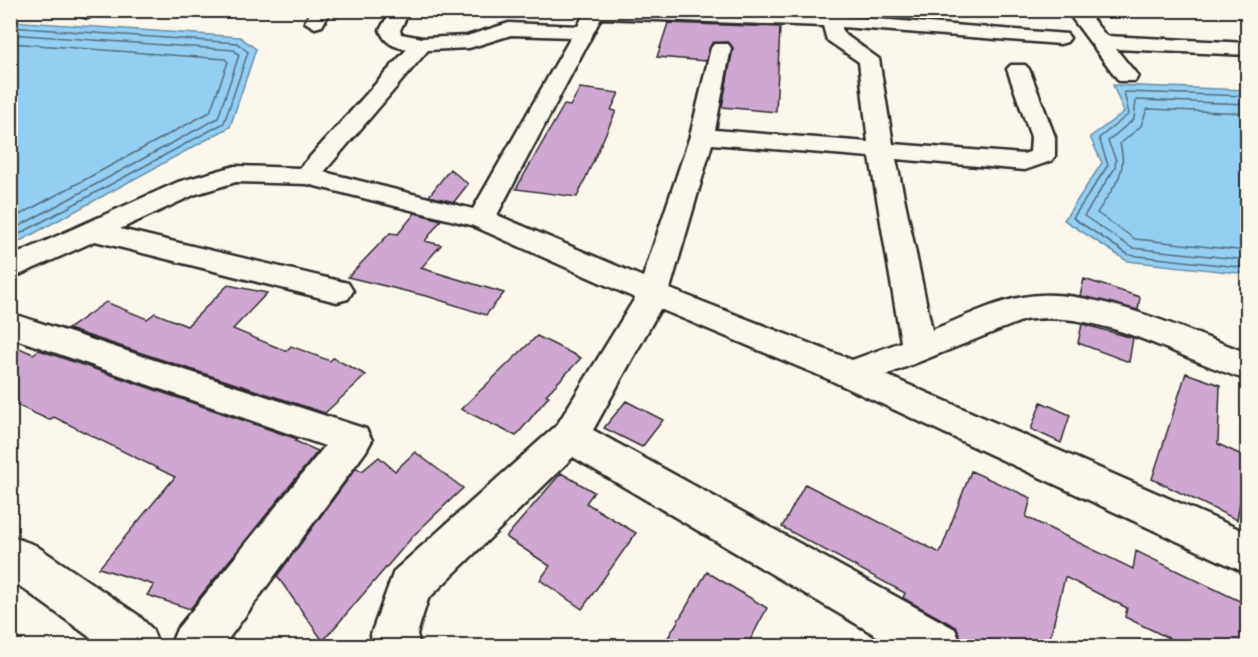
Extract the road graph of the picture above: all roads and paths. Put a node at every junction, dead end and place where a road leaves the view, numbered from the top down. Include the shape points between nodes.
1 (401, 10) edge
2 (1075, 10) edge
3 (831, 16) edge
4 (592, 18) edge
5 (1060, 38) dead end
6 (1100, 42) junction
7 (423, 44) junction
8 (721, 48) dead end
9 (1248, 49) edge
10 (1018, 69) dead end
11 (1127, 76) dead end
12 (702, 136) junction
13 (882, 152) junction
14 (307, 176) junction
15 (481, 219) junction
16 (94, 232) junction
17 (10, 269) edge
18 (337, 291) dead end
19 (653, 294) junction
20 (10, 325) edge
21 (919, 348) junction
22 (1248, 367) edge
23 (851, 375) junction
24 (570, 436) junction
25 (1248, 554) edge
26 (10, 556) edge
27 (135, 646) edge
28 (194, 646) edge
29 (396, 646) edge
30 (938, 646) edge

1 - 7 street via 390,30 393,38
2 - 6 street
3 - 4 street
3 - 5 street
3 - 13 street via 834,36 869,59
4 - 7 street via 509,29 469,42
4 - 15 street
6 - 9 street
6 - 11 street
7 - 14 street
8 - 12 street
10 - 13 street via 1043,136 1042,156 1025,162
12 - 13 street
12 - 19 street
13 - 21 street
14 - 15 street
14 - 16 street via 234,174 187,188
15 - 19 street
16 - 17 street
16 - 18 street
19 - 23 street
19 - 24 street
20 - 28 street via 353,440
21 - 22 street via 1019,309 1042,305 1098,315
21 - 23 street
23 - 25 street
24 - 29 street via 410,586 394,634
24 - 30 street
26 - 27 street via 121,632

